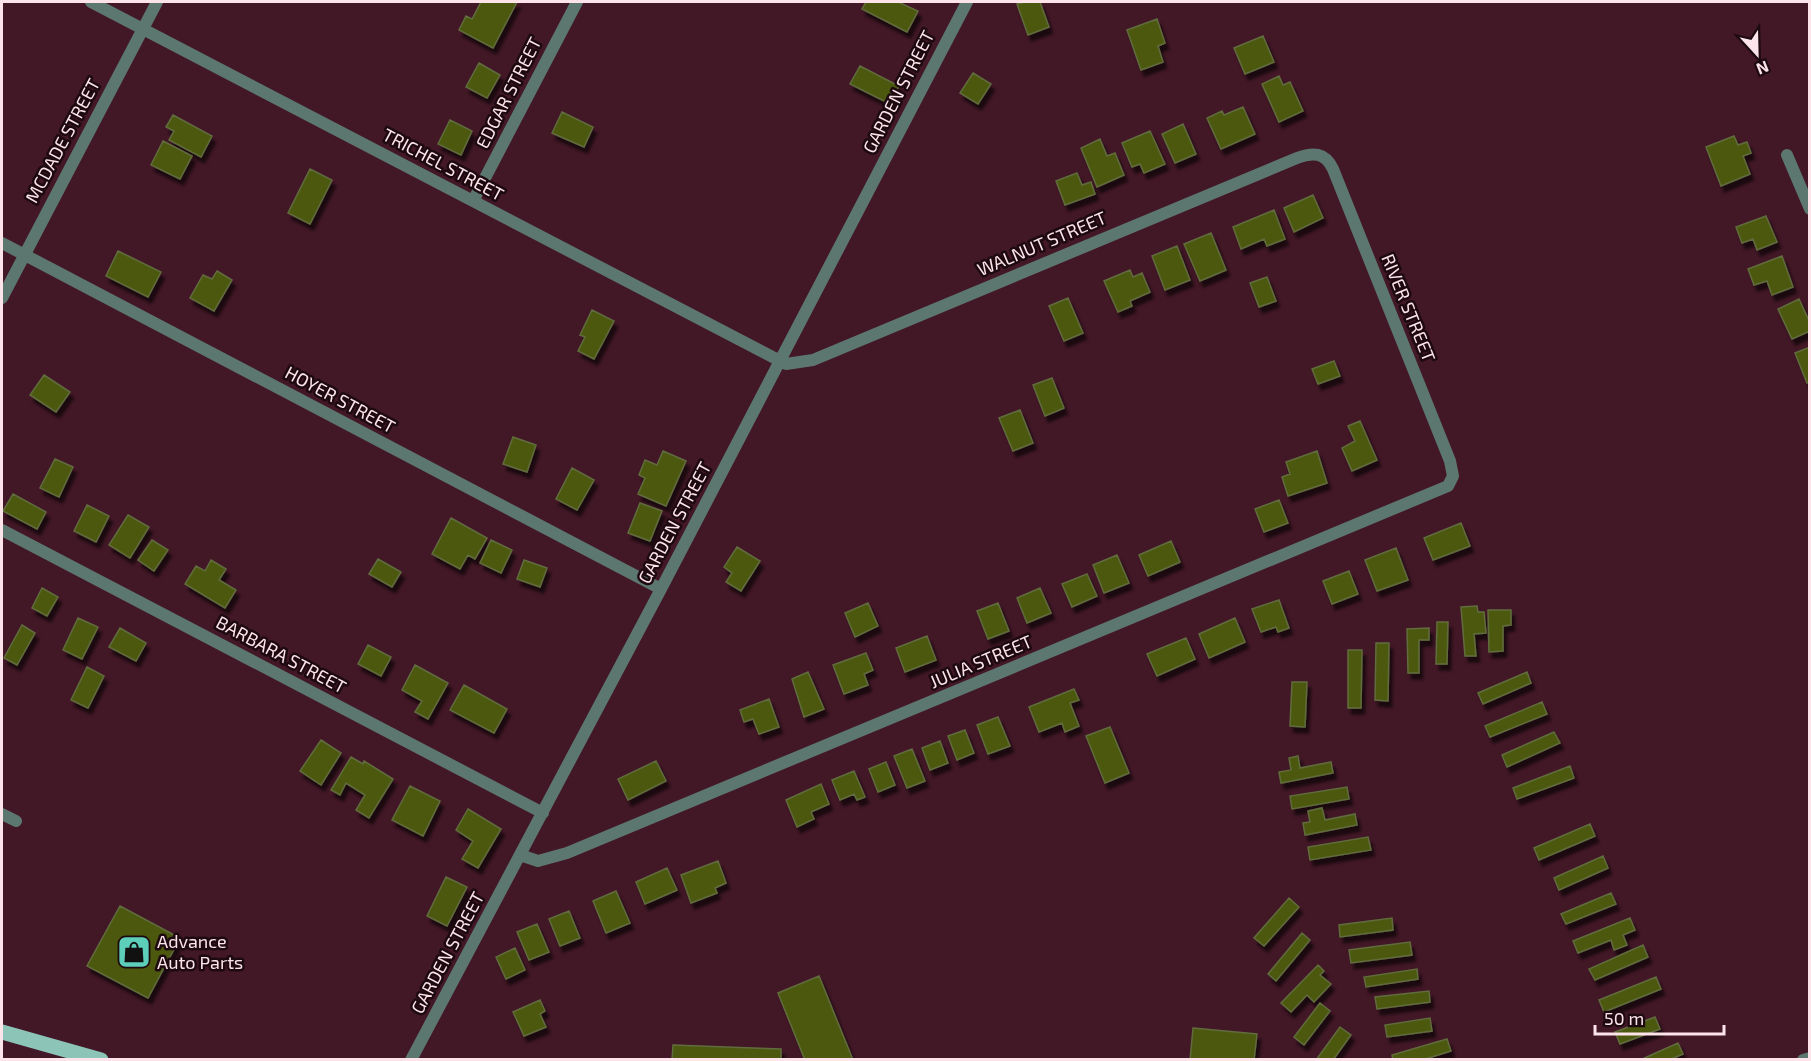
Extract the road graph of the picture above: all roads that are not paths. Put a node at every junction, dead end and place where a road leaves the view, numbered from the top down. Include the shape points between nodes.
1 (91, 2) edge
2 (157, 2) edge
3 (576, 2) edge
4 (967, 2) edge
5 (143, 29) junction
6 (1318, 154) joint
7 (1787, 154) dead end
8 (1805, 184) edge
9 (473, 201) junction
10 (1809, 209) edge
11 (2, 243) edge
12 (24, 255) junction
13 (2, 298) edge
14 (780, 361) junction
15 (1452, 482) joint
16 (2, 530) edge
17 (661, 589) junction
18 (543, 813) junction
19 (2, 814) edge
20 (16, 821) dead end
21 (520, 855) junction
22 (2, 1032) edge
23 (1809, 1058) edge
24 (101, 1059) edge
25 (411, 1059) edge
26 (1803, 1059) edge

1 - 5 street, TRICHEL STREET
2 - 5 street, MCDADE STREET
3 - 9 street, EDGAR STREET
4 - 14 street, GARDEN STREET
5 - 9 street, TRICHEL STREET
5 - 12 street, MCDADE STREET
6 - 14 street, WALNUT STREET via 1297,158 813,360 793,364
6 - 15 street, RIVER STREET via 1325,156 1333,169 1450,461
7 - 8 street
8 - 10 street
9 - 14 street, TRICHEL STREET
11 - 12 street, HOYER STREET
12 - 13 street, MCDADE STREET
12 - 17 street, HOYER STREET
14 - 17 street, GARDEN STREET
15 - 21 street, JULIA STREET via 1437,492 567,853 538,861
16 - 18 street, BARBARA STREET
17 - 18 street, GARDEN STREET
18 - 21 street, GARDEN STREET
19 - 20 street
21 - 25 street, GARDEN STREET
22 - 24 main road
23 - 26 street

